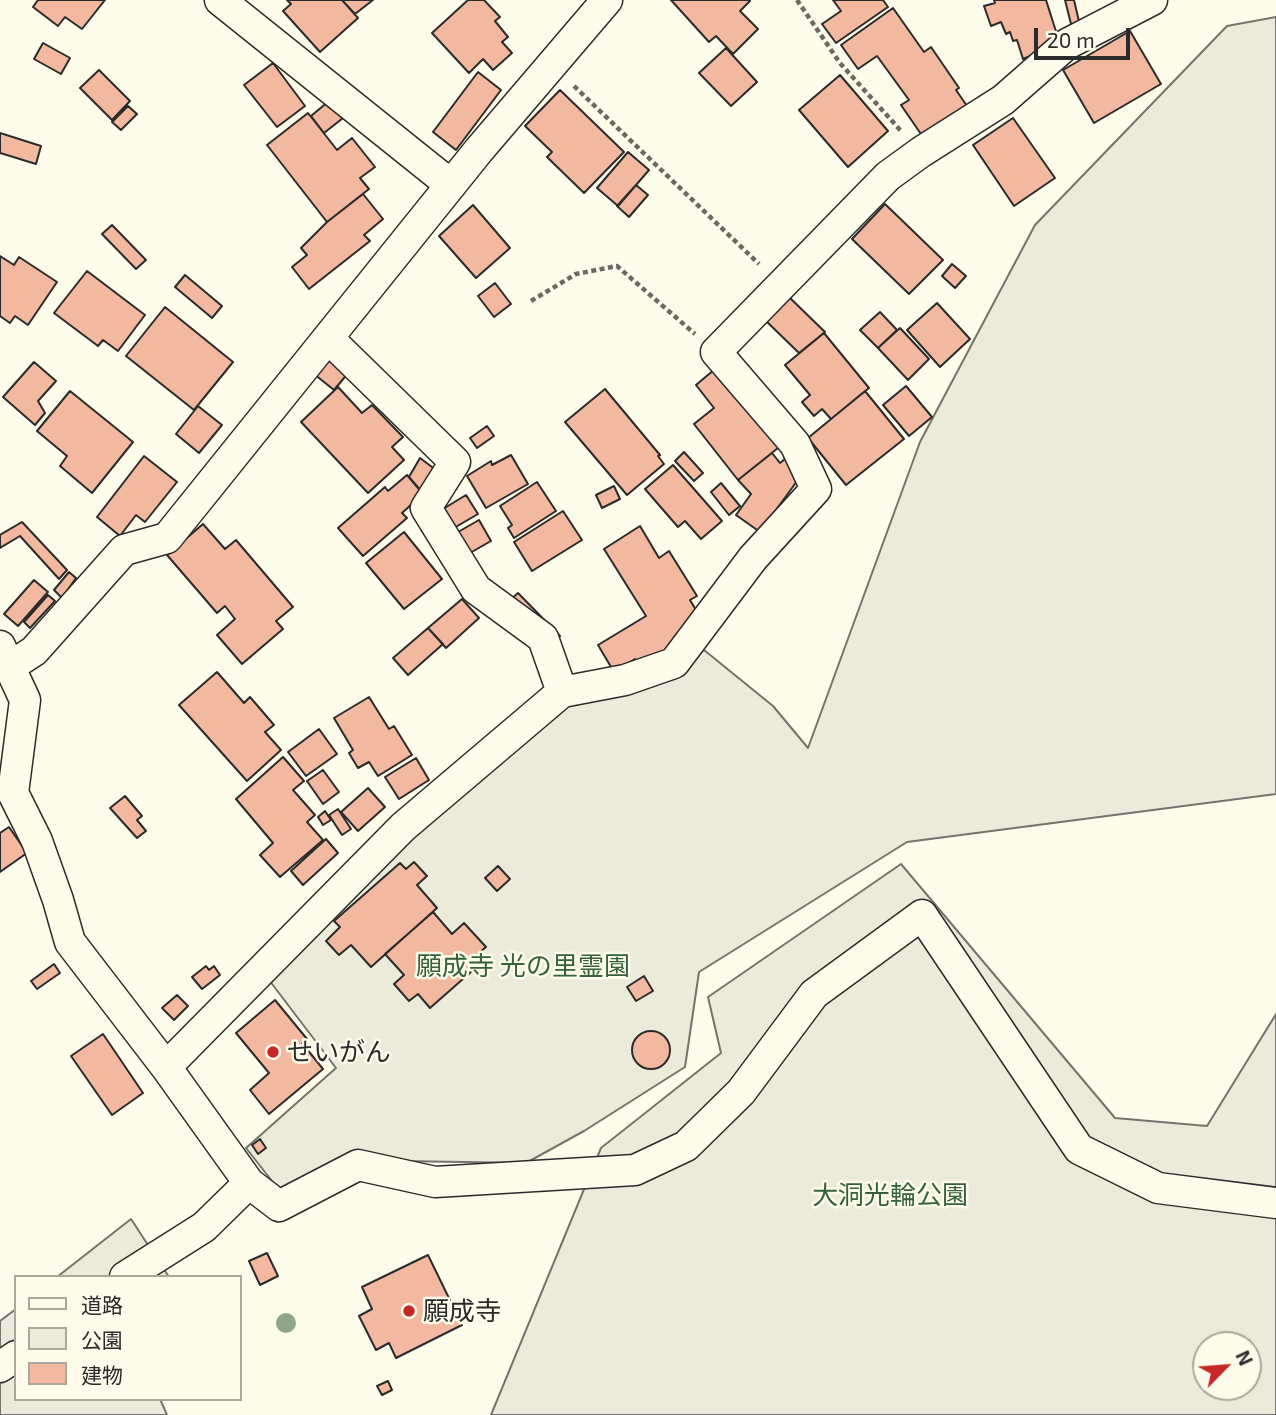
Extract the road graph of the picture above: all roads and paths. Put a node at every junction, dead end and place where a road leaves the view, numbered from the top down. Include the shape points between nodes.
1 (220, 0) edge
2 (607, 0) edge
3 (797, 0) edge
4 (1152, 0) edge
5 (552, 65) junction
6 (920, 152) junction
7 (451, 185) junction
8 (782, 286) junction
9 (531, 301) dead end
10 (328, 338) junction
11 (716, 352) junction
12 (5, 656) edge
13 (562, 692) junction
14 (166, 1067) junction
15 (248, 1183) junction
16 (1276, 1203) edge
17 (128, 1275) edge

1 - 7 street
2 - 5 street
3 - 6 path via 841,63
4 - 6 street via 1067,44 1003,100
5 - 7 street
5 - 8 path
6 - 8 street via 888,176
7 - 10 street
8 - 11 street
9 - 11 path via 576,274 617,266
10 - 12 street via 167,538 124,550 34,652
10 - 13 street via 455,462 426,508 476,589 543,638
11 - 13 street via 794,444 816,489 753,558 674,663 625,680
12 - 14 street via 25,700 12,793 37,841 70,942
13 - 14 street via 403,827
14 - 15 street
15 - 16 street via 279,1206 358,1165 435,1181 635,1170 686,1146 741,1092 814,994 922,915 1079,1149 1158,1188
15 - 17 street via 204,1227

